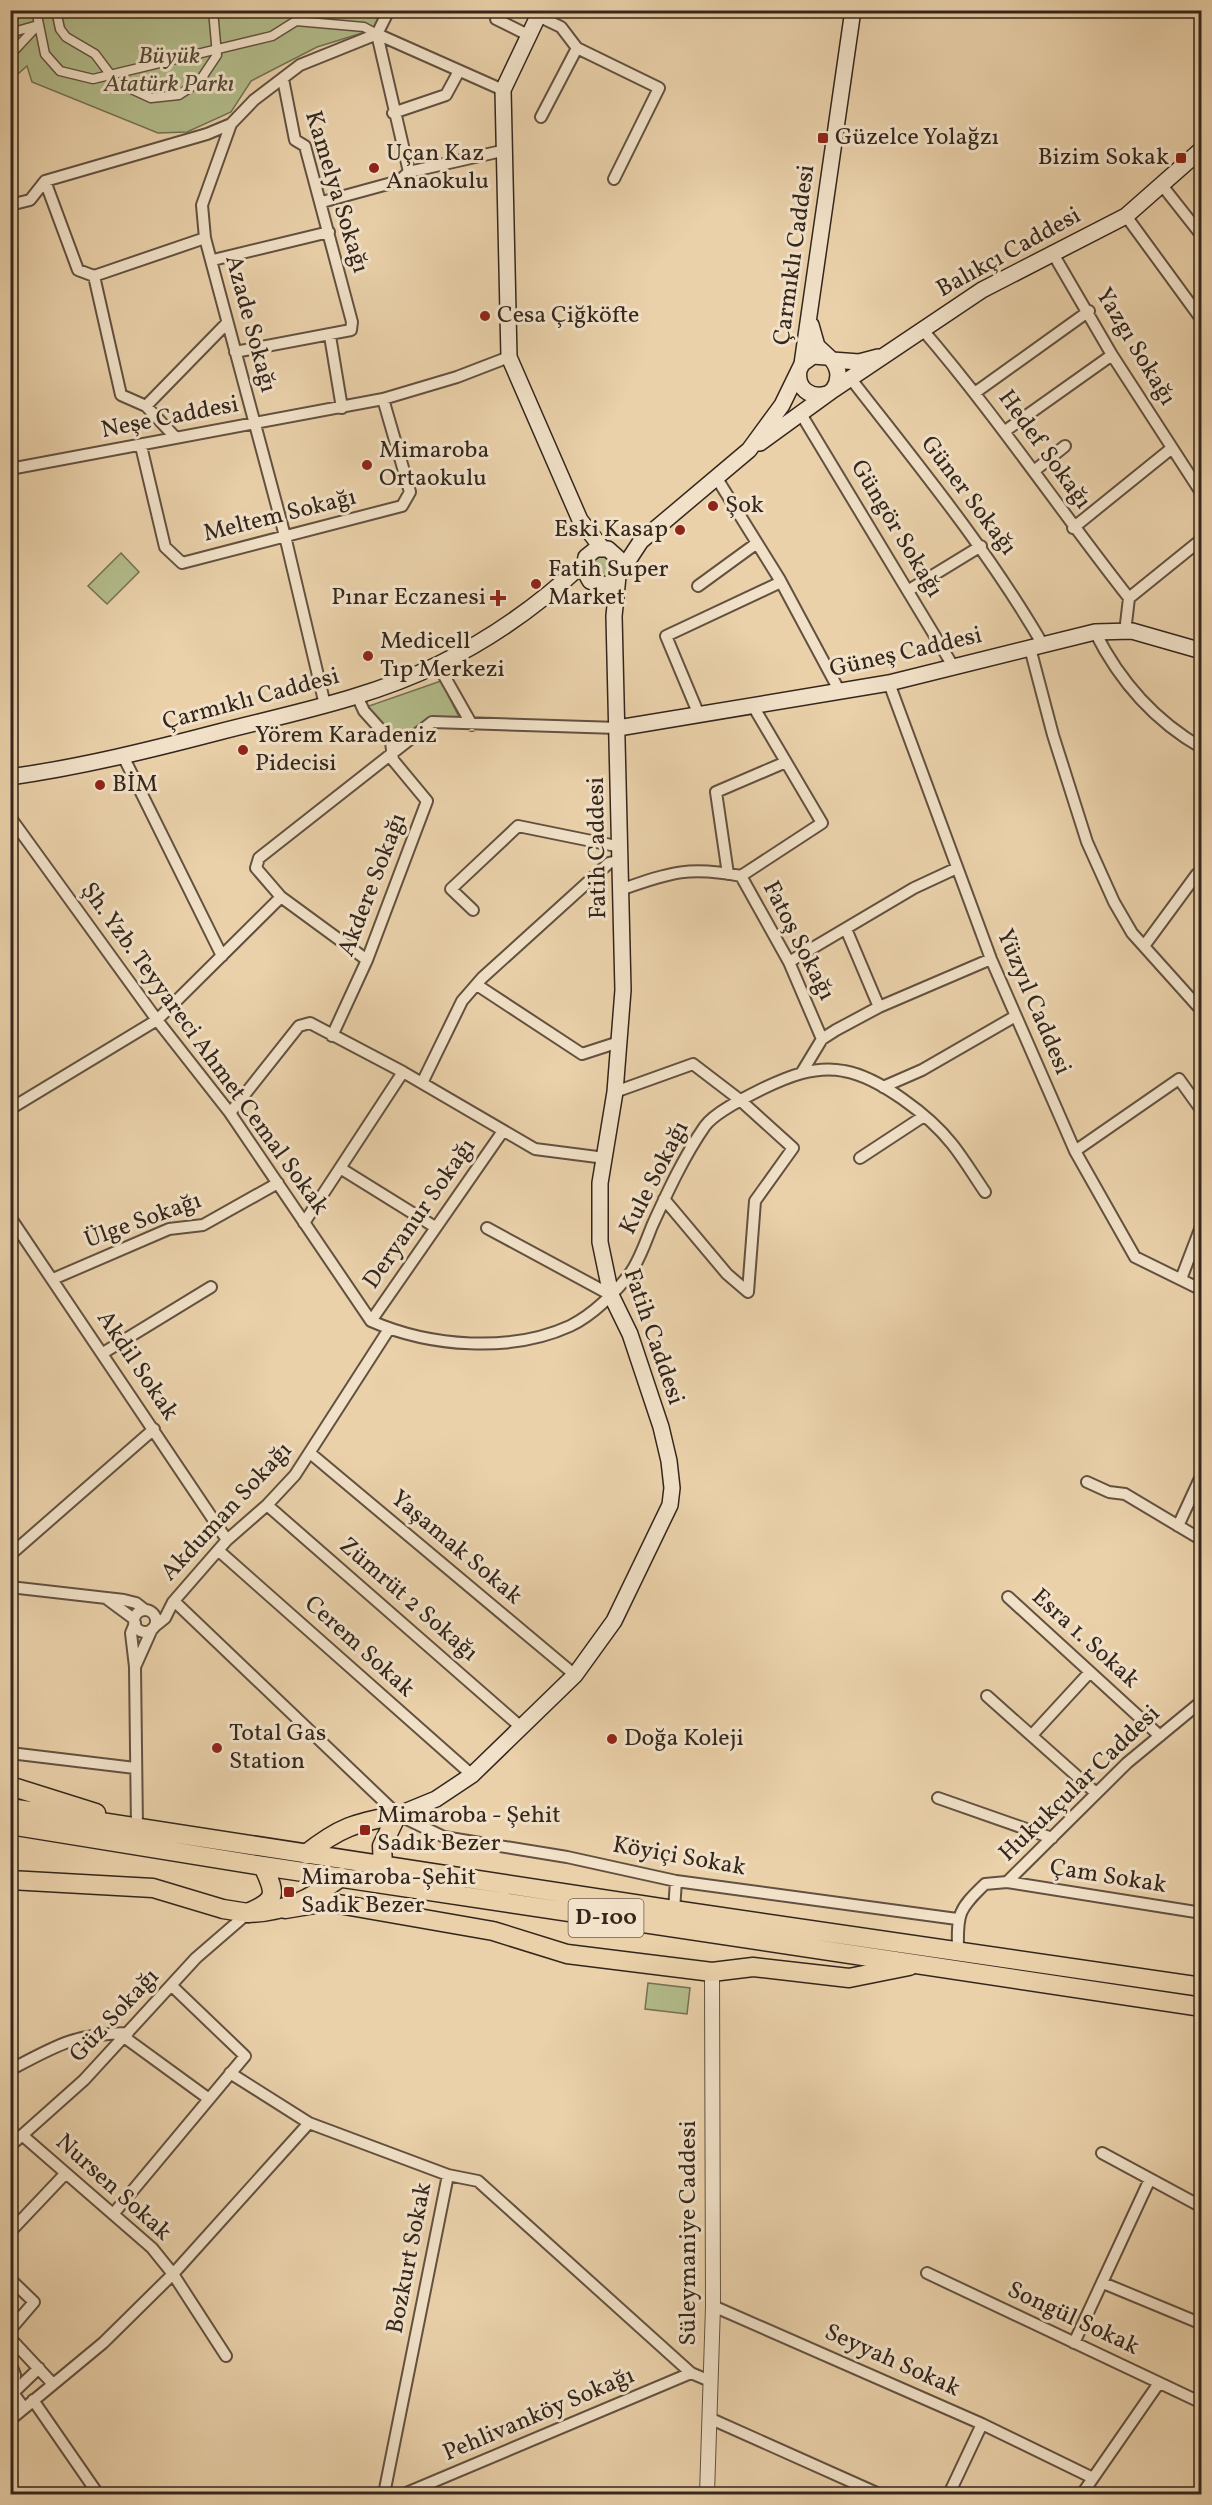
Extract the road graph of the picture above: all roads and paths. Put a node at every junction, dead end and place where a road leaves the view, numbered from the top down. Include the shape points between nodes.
1 (36, 10) edge
2 (56, 10) edge
3 (213, 10) edge
4 (300, 10) edge
5 (389, 10) edge
6 (496, 10) edge
7 (853, 10) edge
8 (539, 13) edge
9 (296, 21) junction
10 (38, 25) junction
11 (10, 33) edge
12 (377, 34) junction
13 (528, 35) junction
14 (577, 48) junction
15 (218, 49) junction
16 (10, 55) edge
17 (459, 71) junction
18 (111, 75) junction
19 (283, 78) junction
20 (503, 90) junction
21 (393, 113) junction
22 (541, 117) dead end
23 (231, 124) junction
24 (1202, 149) edge
25 (506, 150) junction
26 (409, 172) junction
27 (614, 179) dead end
28 (45, 181) junction
29 (1161, 184) junction
30 (322, 202) junction
31 (10, 205) edge
32 (1126, 216) junction
33 (329, 232) junction
34 (1202, 236) edge
35 (205, 238) junction
36 (1052, 252) junction
37 (213, 260) junction
38 (94, 276) junction
39 (1089, 311) junction
40 (810, 320) junction
41 (1202, 320) edge
42 (227, 323) junction
43 (921, 329) junction
44 (330, 336) junction
45 (235, 352) junction
46 (887, 355) junction
47 (1112, 355) junction
48 (509, 357) junction
49 (829, 359) junction
50 (800, 367) junction
51 (851, 379) junction
52 (830, 392) junction
53 (976, 392) junction
54 (383, 399) junction
55 (146, 406) junction
56 (342, 408) junction
57 (801, 414) junction
58 (255, 423) junction
59 (1005, 431) junction
60 (176, 438) junction
61 (141, 446) junction
62 (1065, 446) dead end
63 (1172, 448) junction
64 (750, 450) junction
65 (10, 469) edge
66 (1034, 471) junction
67 (716, 477) junction
68 (1202, 494) edge
69 (580, 520) junction
70 (1073, 528) junction
71 (285, 536) junction
72 (641, 541) junction
73 (757, 543) junction
74 (981, 546) junction
75 (1199, 546) edge
76 (605, 549) junction
77 (585, 560) junction
78 (619, 573) junction
79 (593, 582) junction
80 (781, 582) junction
81 (698, 586) dead end
82 (909, 590) junction
83 (552, 593) junction
84 (1129, 598) junction
85 (614, 616) junction
86 (1095, 632) junction
87 (1125, 632) junction
88 (1037, 646) junction
89 (1202, 651) edge
90 (438, 665) junction
91 (953, 666) junction
92 (889, 683) junction
93 (840, 692) junction
94 (357, 696) junction
95 (326, 705) junction
96 (753, 706) junction
97 (699, 715) junction
98 (472, 725) junction
99 (618, 728) junction
100 (1202, 748) edge
101 (392, 752) junction
102 (123, 756) junction
103 (786, 762) junction
104 (10, 777) edge
105 (10, 817) edge
106 (621, 853) junction
107 (957, 868) junction
108 (728, 873) junction
109 (1200, 873) edge
110 (741, 876) junction
111 (623, 889) junction
112 (281, 897) junction
113 (473, 910) dead end
114 (846, 929) junction
115 (1144, 946) junction
116 (222, 956) junction
117 (991, 959) junction
118 (367, 960) junction
119 (789, 962) junction
120 (477, 985) junction
121 (879, 1007) junction
122 (1202, 1011) edge
123 (1014, 1017) junction
124 (157, 1020) junction
125 (332, 1036) junction
126 (822, 1039) junction
127 (619, 1042) junction
128 (403, 1072) junction
129 (802, 1072) junction
130 (422, 1083) junction
131 (883, 1087) junction
132 (615, 1092) junction
133 (740, 1100) junction
134 (10, 1109) edge
135 (1202, 1111) edge
136 (230, 1113) junction
137 (924, 1116) junction
138 (503, 1131) junction
139 (1075, 1151) junction
140 (605, 1158) junction
141 (860, 1158) dead end
142 (340, 1168) junction
143 (278, 1183) junction
144 (985, 1192) dead end
145 (664, 1199) junction
146 (10, 1217) edge
147 (304, 1223) junction
148 (1202, 1224) edge
149 (435, 1227) junction
150 (487, 1228) dead end
151 (53, 1279) junction
152 (1181, 1279) junction
153 (211, 1287) dead end
154 (1202, 1290) edge
155 (611, 1295) junction
156 (371, 1321) junction
157 (389, 1329) junction
158 (103, 1353) junction
159 (154, 1429) junction
160 (310, 1453) junction
161 (1202, 1473) edge
162 (1087, 1482) dead end
163 (267, 1505) junction
164 (1178, 1526) junction
165 (227, 1540) junction
166 (1202, 1540) edge
167 (219, 1551) junction
168 (10, 1555) edge
169 (10, 1587) edge
170 (1008, 1597) dead end
171 (107, 1599) junction
172 (173, 1602) junction
173 (146, 1610) junction
174 (134, 1621) junction
175 (153, 1627) junction
176 (135, 1667) junction
177 (1090, 1672) junction
178 (576, 1675) junction
179 (987, 1696) dead end
180 (1202, 1701) edge
181 (522, 1728) junction
182 (1032, 1736) junction
183 (1160, 1736) junction
184 (10, 1753) edge
185 (135, 1768) junction
186 (472, 1775) junction
187 (10, 1786) edge
188 (1096, 1792) junction
189 (938, 1798) dead end
190 (10, 1808) edge
191 (398, 1815) junction
192 (10, 1825) edge
193 (137, 1828) junction
194 (1052, 1838) junction
195 (306, 1854) junction
196 (383, 1865) junction
197 (263, 1866) junction
198 (340, 1878) junction
199 (10, 1880) edge
200 (676, 1881) junction
201 (1007, 1882) junction
202 (285, 1909) junction
203 (674, 1910) junction
204 (248, 1913) junction
205 (1202, 1913) edge
206 (957, 1919) junction
207 (958, 1949) junction
208 (924, 1964) junction
209 (712, 1972) junction
210 (172, 1986) junction
211 (1202, 1987) edge
212 (1202, 2007) edge
213 (126, 2035) junction
214 (10, 2070) edge
215 (230, 2073) junction
216 (209, 2099) junction
217 (309, 2123) junction
218 (22, 2135) junction
219 (10, 2145) edge
220 (1102, 2153) dead end
221 (65, 2174) junction
222 (448, 2175) junction
223 (1150, 2179) junction
224 (1202, 2207) edge
225 (114, 2213) junction
226 (10, 2232) edge
227 (927, 2272) dead end
228 (173, 2274) junction
229 (10, 2279) edge
230 (1103, 2283) junction
231 (713, 2306) junction
232 (1202, 2324) edge
233 (10, 2330) edge
234 (10, 2338) edge
235 (1074, 2343) junction
236 (226, 2356) dead end
237 (10, 2362) edge
238 (39, 2368) junction
239 (691, 2373) junction
240 (710, 2381) junction
241 (1160, 2383) junction
242 (53, 2384) junction
243 (13, 2393) junction
244 (1202, 2403) edge
245 (29, 2404) junction
246 (709, 2418) junction
247 (10, 2420) edge
248 (982, 2424) junction
249 (1093, 2478) junction
250 (98, 2494) edge
251 (384, 2494) edge
252 (404, 2494) edge
253 (707, 2494) edge
254 (879, 2494) edge
255 (949, 2494) edge
256 (1082, 2494) edge

1 - 10 street
2 - 18 street via 66,37 95,54
3 - 15 street
4 - 9 street
5 - 12 street
6 - 13 street via 496,19
7 - 40 main road, Çarmıklı Caddesi
8 - 13 main road
8 - 14 street via 561,27
9 - 12 street via 364,27
9 - 15 street via 272,36
10 - 11 street
10 - 16 street
10 - 18 street via 45,54 60,71 93,79
12 - 17 street
12 - 19 street, Azade Sokağı via 300,65
12 - 21 street
13 - 20 main road
14 - 22 street
14 - 27 street via 659,88
15 - 18 street
15 - 18 street via 199,82 174,97 151,98 127,88
17 - 20 street
17 - 21 street via 446,95
19 - 23 street, Azade Sokağı
19 - 30 street, Kamelya Sokağı via 295,140 305,146
20 - 25 main road
21 - 26 street
23 - 28 street
23 - 35 street, Azade Sokağı via 202,205
24 - 29 main road, Balıkçı Caddesi
25 - 26 street
25 - 48 main road
26 - 30 street via 399,181
28 - 31 street via 30,200
28 - 38 street via 78,270
29 - 32 main road, Balıkçı Caddesi
29 - 34 street
30 - 33 street, Kamelya Sokağı
32 - 36 main road, Balıkçı Caddesi
32 - 41 street
33 - 37 street
33 - 44 street, Kamelya Sokağı via 352,322 351,330
35 - 37 street, Azade Sokağı
35 - 38 street
36 - 39 street, Yazgı Sokağı
36 - 43 main road, Balıkçı Caddesi
37 - 42 street, Azade Sokağı
38 - 55 street via 121,395
39 - 47 street, Yazgı Sokağı
39 - 53 street
40 - 49 main road via 818,346
40 - 50 main road, Çarmıklı Caddesi
42 - 45 street, Azade Sokağı
42 - 55 street
43 - 46 main road, Balıkçı Caddesi
43 - 53 street, Hedef Sokağı
44 - 45 street
44 - 56 street
45 - 58 street, Azade Sokağı
46 - 49 main road via 859,362
46 - 51 main road, Balıkçı Caddesi
47 - 59 street
47 - 63 street, Yazgı Sokağı
48 - 54 street, Neşe Caddesi
48 - 69 main road
49 - 50 main road via 813,356
49 - 52 main road via 838,372 837,385
50 - 52 main road via 802,389 814,396
50 - 64 main road, Çarmıklı Caddesi via 782,405
51 - 52 main road, Balıkçı Caddesi
51 - 74 street, Güner Sokağı
52 - 57 main road, Balıkçı Caddesi
53 - 59 street, Hedef Sokağı
54 - 56 street, Neşe Caddesi
54 - 71 street, Meltem Sokağı via 410,492 402,507
55 - 60 street
56 - 58 street, Neşe Caddesi
57 - 64 main road, Balıkçı Caddesi
57 - 82 street, Güngör Sokağı
58 - 60 street, Neşe Caddesi
58 - 71 street, Azade Sokağı
59 - 66 street, Hedef Sokağı
60 - 61 street, Neşe Caddesi
61 - 65 street, Neşe Caddesi
61 - 71 street, Meltem Sokağı via 165,547 182,563
62 - 66 street
63 - 68 street, Yazgı Sokağı
63 - 70 street
64 - 67 main road, Çarmıklı Caddesi
66 - 70 street, Hedef Sokağı
67 - 72 main road, Çarmıklı Caddesi
67 - 73 street
69 - 76 main road
69 - 77 main road
70 - 84 street, Hedef Sokağı
71 - 95 street, Azade Sokağı
72 - 76 main road
72 - 78 main road
73 - 80 street
73 - 81 street
74 - 82 street
74 - 88 street, Güner Sokağı via 1011,589
75 - 84 street
76 - 77 main road via 590,552
76 - 78 main road via 618,558
77 - 79 main road via 586,576
77 - 83 main road
78 - 79 main road via 608,584
78 - 85 main road, Fatih Caddesi
79 - 83 main road
79 - 85 main road
80 - 93 street
80 - 97 street via 666,636
82 - 91 street, Güngör Sokağı
83 - 90 main road, Çarmıklı Caddesi via 492,636
84 - 87 street
85 - 99 main road, Fatih Caddesi
86 - 87 main road, Güneş Caddesi
86 - 88 main road, Güneş Caddesi
86 - 100 street via 1131,690 1176,733
87 - 89 main road, Güneş Caddesi
88 - 91 main road, Güneş Caddesi
88 - 115 street, Güner Sokağı via 1053,735 1088,842 1120,914
90 - 94 main road, Çarmıklı Caddesi
90 - 98 street
91 - 92 main road, Güneş Caddesi
92 - 93 main road, Güneş Caddesi
92 - 107 street, Yüzyıl Caddesi
93 - 96 main road, Güneş Caddesi
94 - 95 main road, Çarmıklı Caddesi
94 - 101 street, Akdere Sokağı via 364,711 391,741
95 - 102 main road, Çarmıklı Caddesi
96 - 97 main road, Güneş Caddesi
96 - 103 street
97 - 99 main road, Güneş Caddesi
98 - 99 street
98 - 101 street via 432,722
99 - 106 main road, Fatih Caddesi
101 - 112 street via 259,858 256,868
101 - 118 street, Akdere Sokağı via 393,760 427,801
102 - 104 main road, Çarmıklı Caddesi
102 - 116 street
103 - 108 street via 716,792
103 - 110 street via 822,823
105 - 124 street, Şh. Yzb. Teyyareci Ahmet Cemal Sokak
106 - 111 main road, Fatih Caddesi
106 - 113 street via 518,826 452,889
106 - 120 street
107 - 114 street via 914,888
107 - 117 street, Yüzyıl Caddesi
108 - 110 street, Fatoş Sokağı
108 - 111 street, Fatoş Sokağı via 706,869 665,874
109 - 115 street
110 - 119 street, Fatoş Sokağı
111 - 127 main road, Fatih Caddesi
112 - 116 street
112 - 118 street
114 - 119 street
114 - 121 street
115 - 122 street, Güner Sokağı
116 - 124 street
117 - 121 street
117 - 123 street, Yüzyıl Caddesi
118 - 125 street, Akdere Sokağı
119 - 126 street, Fatoş Sokağı
120 - 127 street via 582,1054
120 - 130 street via 462,1001
121 - 126 street
123 - 131 street via 922,1070
123 - 139 street, Yüzyıl Caddesi
124 - 134 street
124 - 136 street, Şh. Yzb. Teyyareci Ahmet Cemal Sokak
125 - 128 street
125 - 136 street via 310,1023 298,1026
126 - 129 street
127 - 132 main road, Fatih Caddesi
128 - 130 street
128 - 142 street
129 - 131 street, Kule Sokağı via 844,1071
129 - 133 street, Kule Sokağı
130 - 138 street
131 - 137 street, Kule Sokağı
132 - 133 street via 693,1064
132 - 140 main road, Fatih Caddesi
133 - 145 street, Kule Sokağı via 706,1124
133 - 145 street via 793,1148 755,1201 748,1292 727,1274
135 - 139 street via 1179,1079
136 - 143 street, Şh. Yzb. Teyyareci Ahmet Cemal Sokak
137 - 141 street
137 - 144 street, Kule Sokağı via 951,1143
138 - 140 street via 535,1149
138 - 149 street, Deryanur Sokağı
139 - 152 street, Yüzyıl Caddesi via 1135,1257
140 - 155 main road, Fatih Caddesi via 598,1210
142 - 147 street
142 - 149 street
143 - 147 street, Şh. Yzb. Teyyareci Ahmet Cemal Sokak
143 - 151 street, Ülge Sokağı via 203,1225 169,1229
145 - 155 street, Kule Sokağı via 632,1270
146 - 151 street, Akdil Sokak
147 - 156 street, Şh. Yzb. Teyyareci Ahmet Cemal Sokak
148 - 152 street
149 - 156 street, Deryanur Sokağı
150 - 155 street
151 - 158 street, Akdil Sokak
152 - 154 street, Yüzyıl Caddesi
153 - 158 street
155 - 157 street, Kule Sokağı via 572,1325 520,1340 465,1343
155 - 178 main road, Fatih Caddesi via 630,1334 661,1427 672,1488 670,1504 614,1621
156 - 157 street
157 - 160 street, Akduman Sokağı
158 - 159 street, Akdil Sokak
159 - 165 street, Akdil Sokak
159 - 168 street
160 - 163 street, Akduman Sokağı
160 - 178 street, Yaşamak Sokak
161 - 164 street
162 - 164 street via 1125,1494
163 - 165 street, Akduman Sokağı
163 - 181 street, Zümrüt 2 Sokağı
164 - 166 street
165 - 167 street, Akduman Sokağı
167 - 172 street, Akduman Sokağı
167 - 186 street, Cerem Sokak
169 - 171 street
170 - 177 street, Esra 1. Sokak
171 - 173 street via 136,1603
171 - 174 street
172 - 173 street, Akduman Sokağı
172 - 175 street, Akduman Sokağı via 165,1618
172 - 191 street, Köyiçi Sokak
173 - 174 street via 138,1613
173 - 175 street via 154,1615
174 - 175 street via 142,1631
174 - 176 street via 131,1633
175 - 176 street, Akduman Sokağı
176 - 185 street
177 - 182 street
177 - 183 street, Esra 1. Sokak
178 - 181 main road, Fatih Caddesi
179 - 182 street
180 - 183 street, Hukukçular Caddesi
181 - 186 main road, Fatih Caddesi
182 - 188 street
183 - 188 street, Hukukçular Caddesi
184 - 185 street
185 - 193 street
186 - 191 main road, Fatih Caddesi via 435,1799
187 - 193 main road
188 - 194 street, Hukukçular Caddesi
189 - 194 street
190 - 193 main road, D-100
191 - 195 main road via 356,1823 331,1834
191 - 196 main road via 382,1846
191 - 200 street, Köyiçi Sokak via 444,1837 567,1857
192 - 197 main road, D-100
193 - 195 main road, D-100
194 - 201 street, Hukukçular Caddesi
195 - 196 main road, D-100
196 - 203 main road, D-100
197 - 198 main road, D-100
197 - 204 main road via 272,1887 270,1898 266,1905
198 - 202 main road
198 - 208 main road, D-100
199 - 204 main road via 153,1888
200 - 203 street
200 - 206 street, Köyiçi Sokak
201 - 205 street, Çam Sokak
201 - 206 street, Hukukçular Caddesi via 985,1884
202 - 204 main road
202 - 209 main road via 327,1902 493,1931 567,1954
203 - 207 main road, D-100
204 - 210 street, Güz Sokağı via 196,1958
206 - 207 street
207 - 211 main road, D-100
208 - 209 main road via 849,1978 753,1967
208 - 212 main road, D-100
209 - 231 street, Süleymaniye Caddesi
210 - 213 street, Güz Sokağı
210 - 215 street via 245,2056
213 - 214 street via 91,2034
213 - 216 street
213 - 218 street, Güz Sokağı via 84,2080
215 - 216 street
215 - 217 street, Bozkurt Sokak
216 - 225 street
217 - 222 street, Bozkurt Sokak
217 - 228 street
218 - 219 street, Güz Sokağı
218 - 221 street, Nursen Sokak
220 - 223 street
221 - 225 street, Nursen Sokak
221 - 226 street
222 - 239 street via 478,2181
222 - 251 street, Bozkurt Sokak
223 - 224 street
223 - 230 street
225 - 228 street, Nursen Sokak
227 - 235 street, Songül Sokak
228 - 236 street, Nursen Sokak
228 - 242 street via 103,2343
229 - 233 street via 34,2302
230 - 232 street
230 - 235 street
231 - 240 street, Süleymaniye Caddesi
231 - 248 street, Seyyah Sokak
234 - 238 street
235 - 241 street, Songül Sokak
237 - 243 street via 15,2375
238 - 242 street
238 - 243 street
239 - 240 street
239 - 252 street, Pehlivanköy Sokağı
240 - 246 street, Süleymaniye Caddesi
241 - 244 street, Songül Sokak
241 - 249 street
242 - 245 street
243 - 245 street
245 - 247 street
245 - 250 street
246 - 253 street, Süleymaniye Caddesi
246 - 254 street
248 - 249 street
248 - 255 street, Seyyah Sokak
249 - 256 street

